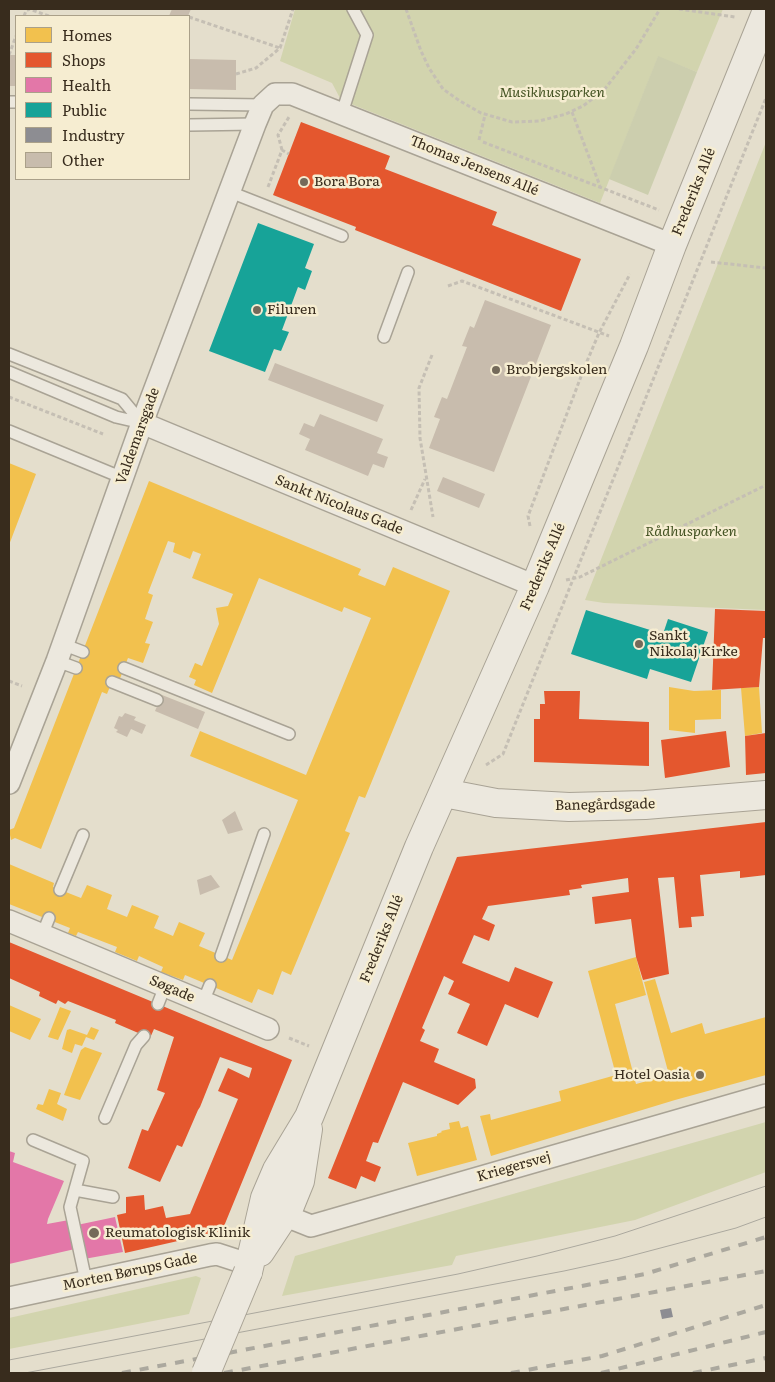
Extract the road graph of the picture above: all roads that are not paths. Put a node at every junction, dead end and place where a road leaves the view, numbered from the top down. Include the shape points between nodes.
1 (353, 9) edge
2 (764, 17) edge
3 (269, 100) junction
4 (190, 104) edge
5 (342, 113) junction
6 (255, 124) junction
7 (190, 125) edge
8 (230, 192) junction
9 (342, 236) dead end
10 (669, 255) junction
11 (408, 272) dead end
12 (384, 337) dead end
13 (9, 354) edge
14 (9, 372) edge
15 (142, 423) junction
16 (9, 431) edge
17 (123, 478) junction
18 (535, 586) junction
19 (83, 652) dead end
20 (65, 658) junction
21 (124, 668) dead end
22 (112, 682) dead end
23 (156, 700) dead end
24 (289, 734) dead end
25 (9, 783) edge
26 (444, 793) junction
27 (766, 796) edge
28 (264, 834) dead end
29 (83, 835) dead end
30 (60, 890) dead end
31 (9, 921) edge
32 (221, 956) dead end
33 (268, 1029) road end
34 (144, 1036) dead end
35 (766, 1094) edge
36 (106, 1118) dead end
37 (33, 1140) dead end
38 (75, 1190) junction
39 (113, 1197) dead end
40 (274, 1212) junction
41 (250, 1268) junction
42 (86, 1281) junction
43 (9, 1298) edge
44 (206, 1373) edge

1 - 5 lane via 367,35
2 - 10 street, Frederiks Allé
3 - 4 lane
3 - 5 street, Thomas Jensens Allé via 292,94
3 - 6 street, Valdemarsgade
5 - 10 street, Thomas Jensens Allé
6 - 7 lane
6 - 8 street, Valdemarsgade
8 - 9 lane
8 - 15 street, Valdemarsgade
10 - 18 street, Frederiks Allé
11 - 12 lane
13 - 15 lane via 122,399
14 - 15 lane via 116,417
15 - 17 street, Valdemarsgade
15 - 18 street, Sankt Nicolaus Gade
16 - 17 lane
17 - 20 street, Valdemarsgade
18 - 26 street, Frederiks Allé
19 - 20 lane
20 - 25 street, Valdemarsgade
21 - 24 lane
22 - 23 lane
26 - 27 street, Banegårdsgade via 496,804 569,807
26 - 40 street, Frederiks Allé via 309,1117 277,1170 265,1198
28 - 32 lane
29 - 30 lane
31 - 33 street, Søgade via 45,927 162,995 206,994
34 - 36 lane via 136,1045
35 - 40 street, Kriegersvej via 311,1226
37 - 38 lane via 83,1161
38 - 39 lane
38 - 42 lane via 70,1207
40 - 41 street, Frederiks Allé
41 - 42 street, Morten Børups Gade via 217,1254
41 - 44 street, Frederiks Allé, bridge
42 - 43 street, Morten Børups Gade

